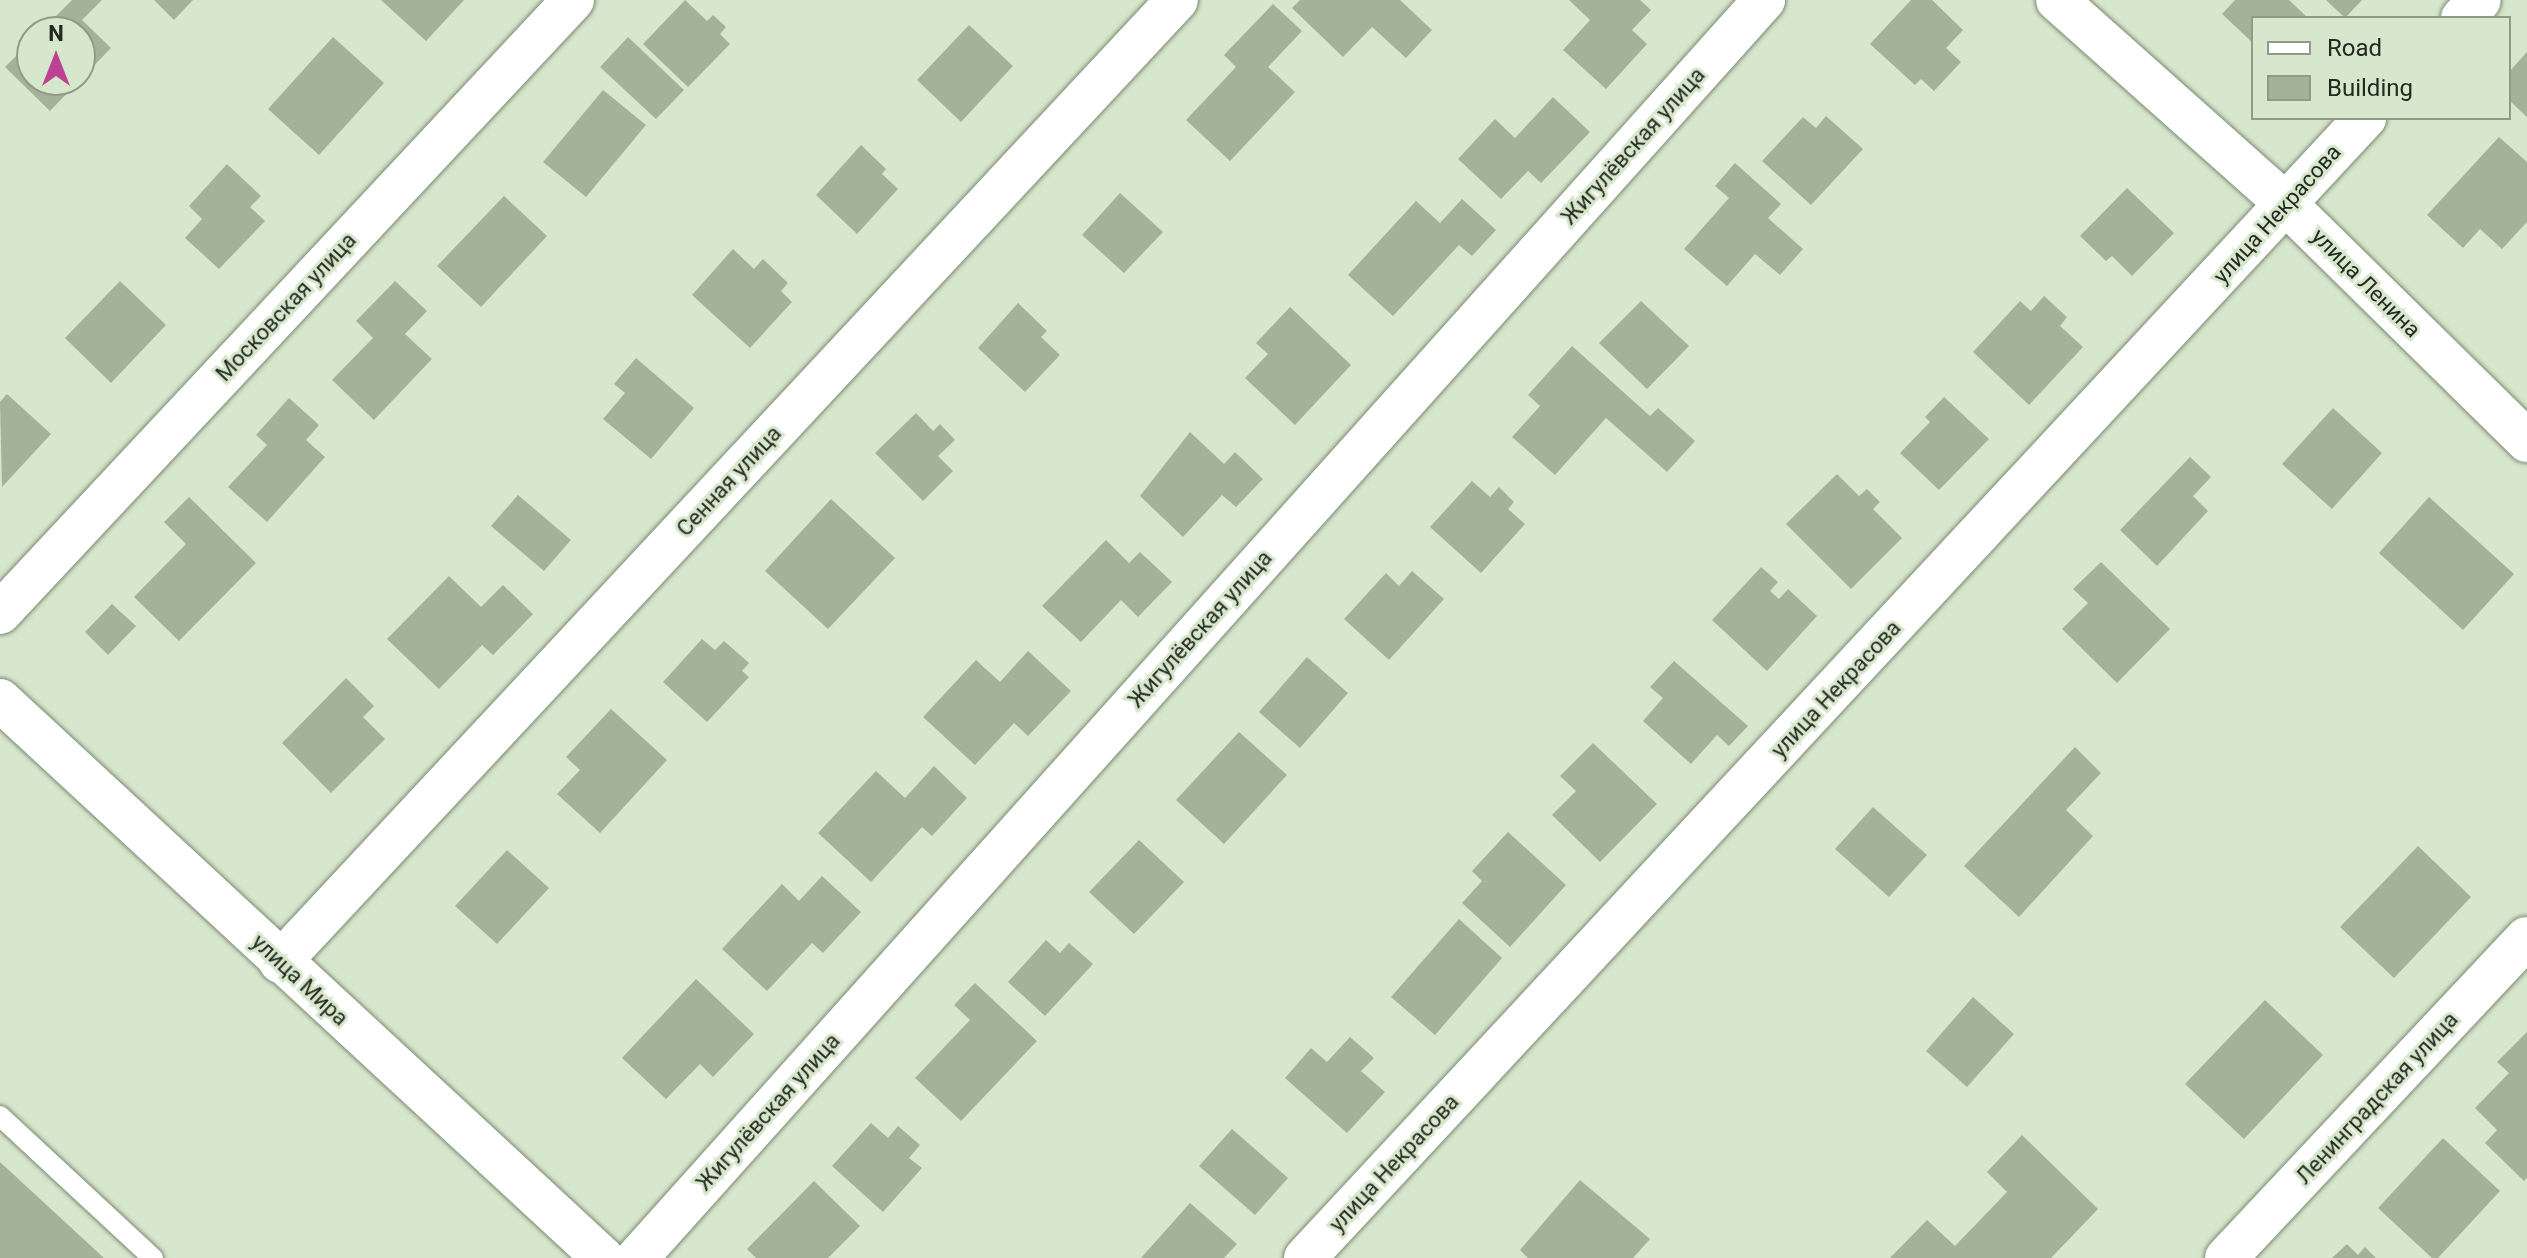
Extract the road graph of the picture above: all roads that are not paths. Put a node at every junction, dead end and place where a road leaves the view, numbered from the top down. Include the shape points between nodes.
1 (573, 0) edge
2 (1177, 0) edge
3 (1764, 0) edge
4 (2057, 0) edge
5 (2480, 0) edge
6 (2464, 16) edge
7 (2363, 120) edge
8 (2287, 205) junction
9 (2527, 441) edge
10 (0, 613) edge
11 (0, 700) edge
12 (2527, 938) edge
13 (280, 962) junction
14 (0, 1116) edge
15 (153, 1258) edge
16 (603, 1258) edge
17 (637, 1258) edge
18 (1305, 1258) edge
19 (2226, 1258) edge

1 - 10 street, Московская улица
2 - 13 street, Сенная улица
3 - 17 street, Жигулёвская улица
4 - 8 street, улица Ленина
5 - 6 street
7 - 8 street, улица Некрасова
8 - 9 street, улица Ленина
8 - 18 street, улица Некрасова
11 - 13 street, улица Мира
12 - 19 street, Ленинградская улица
13 - 16 street, улица Мира
14 - 15 lane

